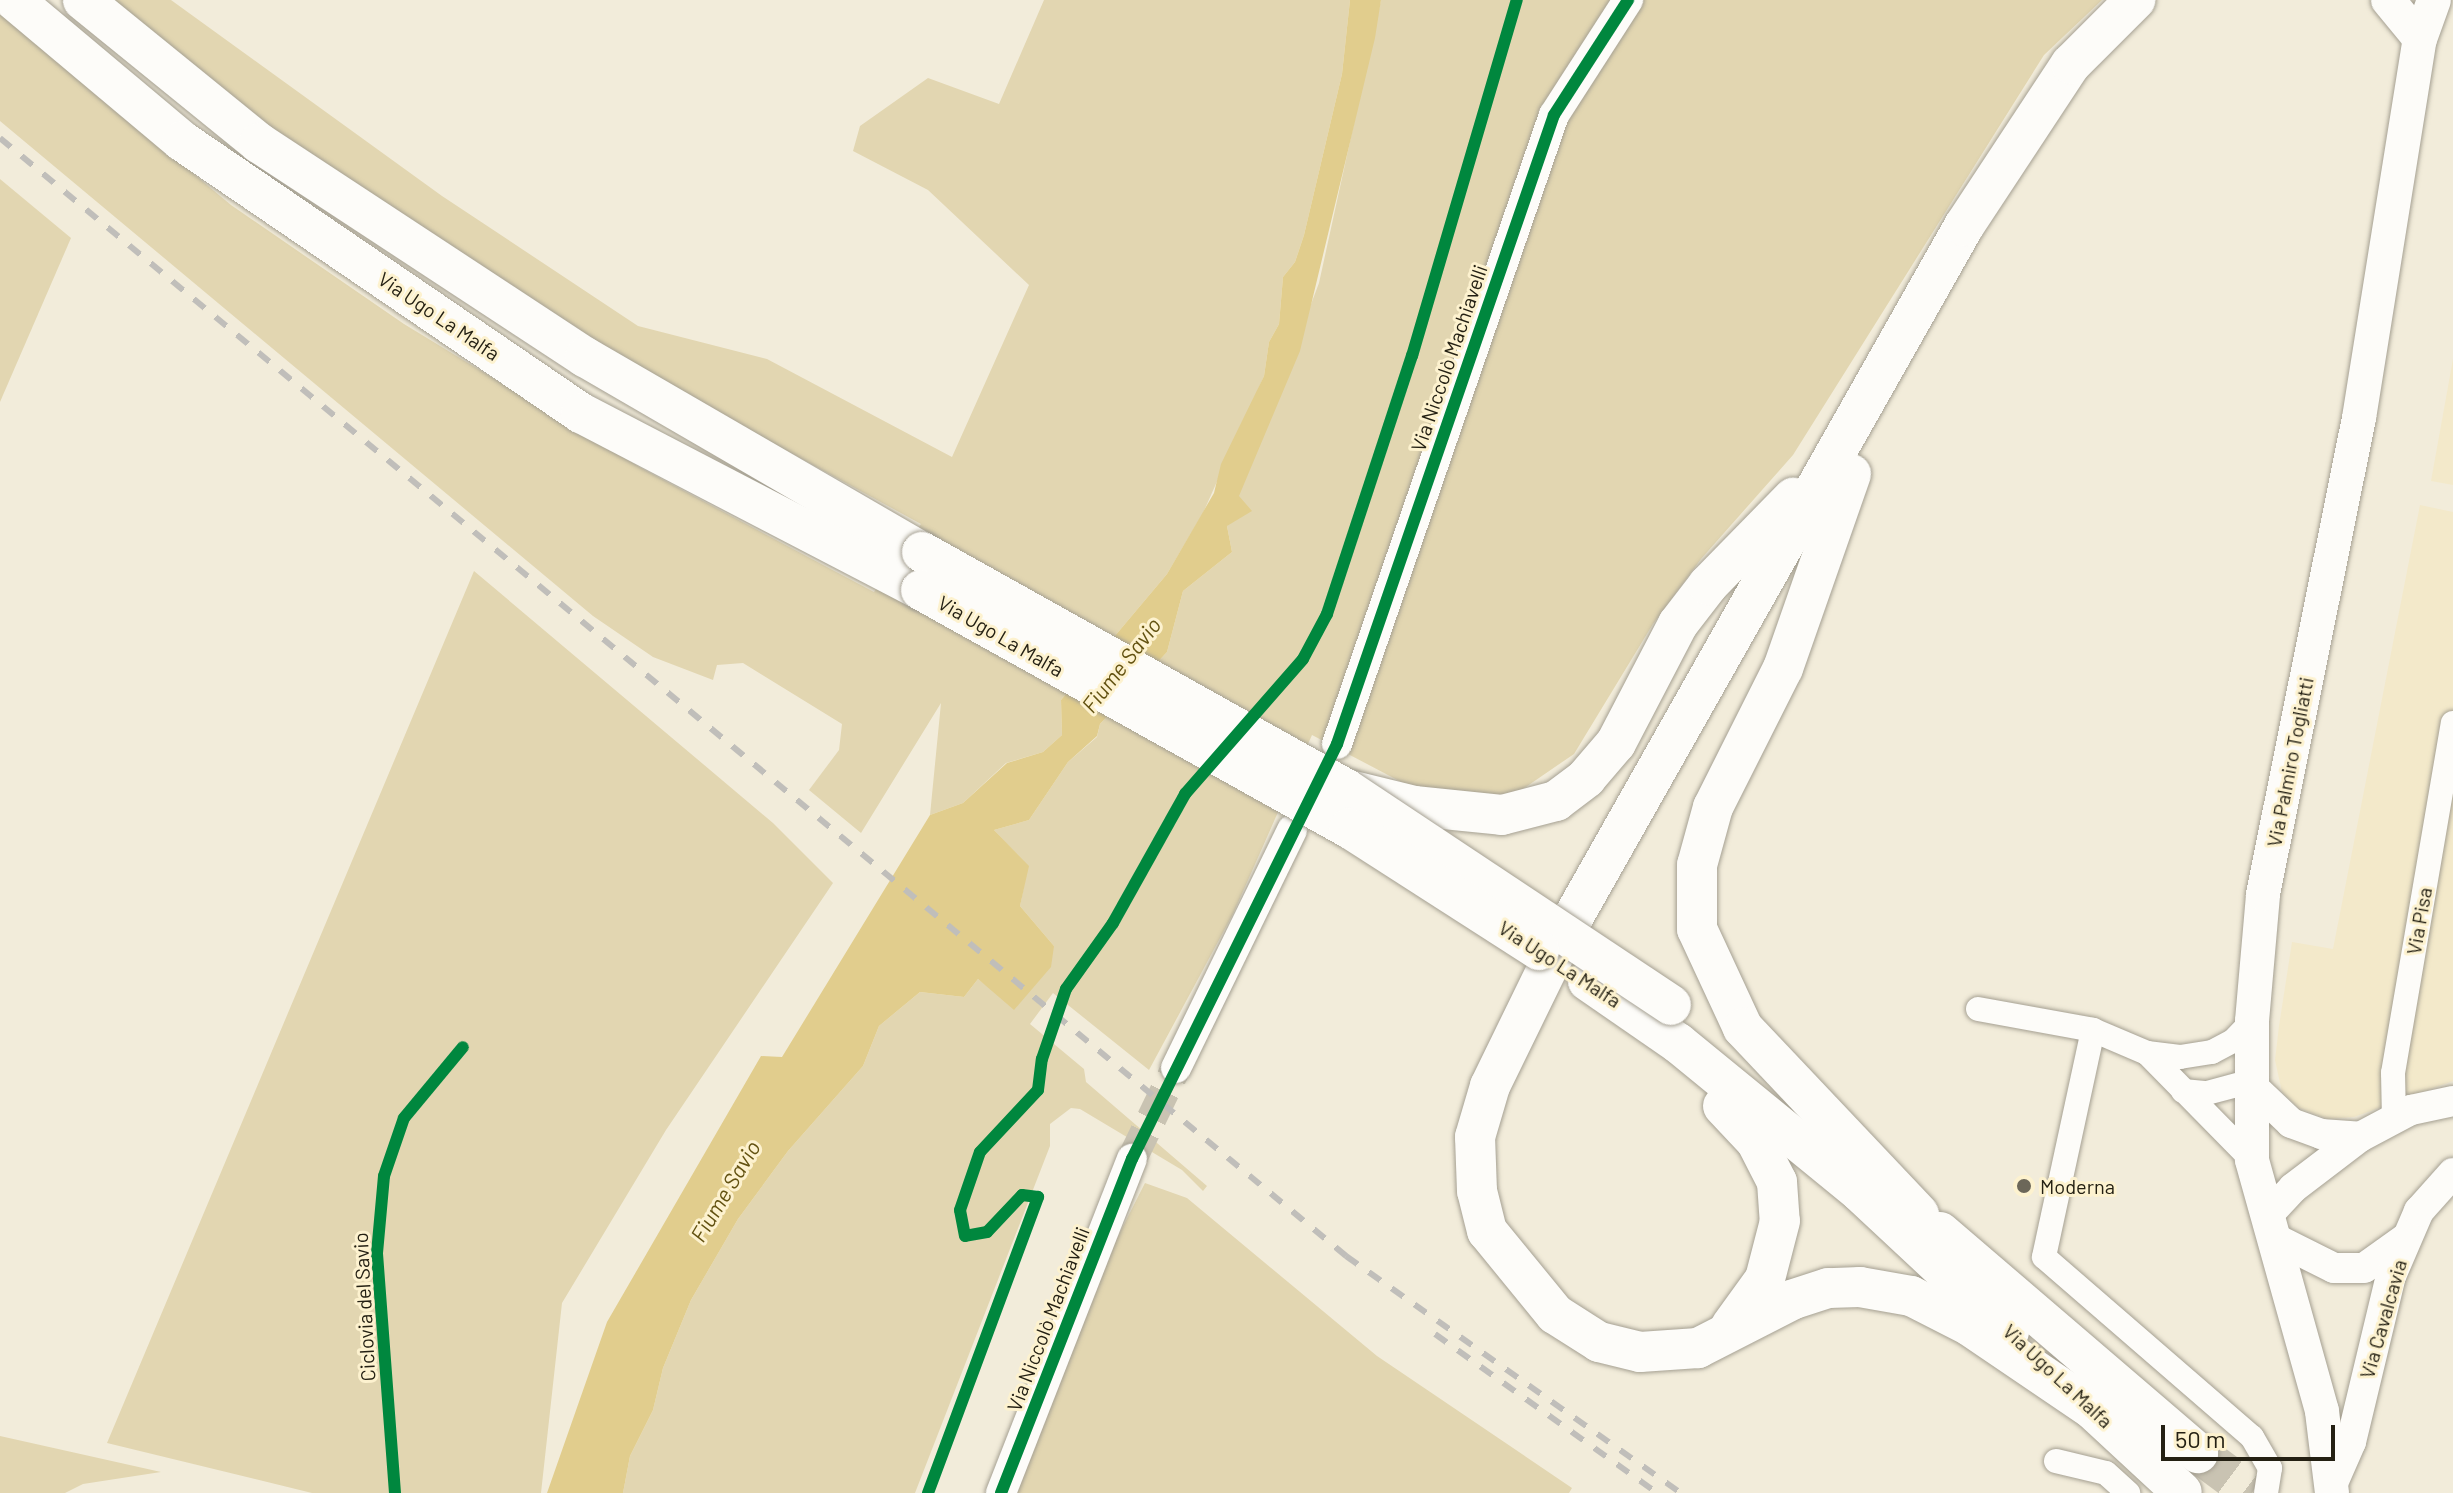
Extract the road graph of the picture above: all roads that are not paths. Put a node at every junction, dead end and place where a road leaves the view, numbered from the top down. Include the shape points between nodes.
1 (14, 0) edge
2 (83, 0) edge
3 (1628, 0) edge
4 (2135, 0) edge
5 (2388, 0) edge
6 (2434, 0) edge
7 (2420, 39) junction
8 (1964, 226) junction
9 (1855, 425) junction
10 (922, 571) junction
11 (2453, 723) edge
12 (1337, 744) dead end
13 (1346, 789) junction
14 (1292, 830) dead end
15 (1588, 981) junction
16 (1978, 1009) dead end
17 (2252, 1021) junction
18 (2093, 1030) junction
19 (2147, 1053) junction
20 (1176, 1068) tunnel mouth
21 (2248, 1082) junction
22 (2183, 1091) junction
23 (2453, 1101) edge
24 (2394, 1120) junction
25 (2360, 1137) junction
26 (1132, 1159) tunnel mouth
27 (2252, 1160) junction
28 (2453, 1173) edge
29 (1919, 1214) junction
30 (2270, 1227) junction
31 (2408, 1237) junction
32 (1728, 1329) junction
33 (2095, 1411) junction
34 (2198, 1453) tunnel mouth
35 (2056, 1461) dead end
36 (2332, 1488) edge
37 (2182, 1492) tunnel mouth
38 (1001, 1493) edge
39 (2128, 1493) edge
40 (2266, 1493) edge

1 - 10 highway, Via Ugo La Malfa via 182,141 581,413
2 - 10 highway, Via Ugo La Malfa via 285,160
3 - 12 street, Via Niccolò Machiavelli via 1554,115
4 - 8 highway via 2071,64
5 - 7 main road
6 - 7 main road, Via Palmiro Togliatti
7 - 17 main road, Via Palmiro Togliatti via 2359,418 2263,894
8 - 9 highway
8 - 29 highway via 1836,507 1783,668 1713,807 1697,865 1695,896 1697,929 1743,1028
9 - 13 highway via 1759,538 1708,585 1678,624 1616,743 1586,778 1556,801 1502,815 1414,806
9 - 32 highway via 1566,930 1490,1086 1475,1137 1477,1191 1487,1231 1555,1314 1599,1342 1640,1352 1698,1348
10 - 13 highway, Via Ugo La Malfa, bridge
10 - 15 highway, Via Ugo La Malfa, bridge via 1349,828
11 - 24 street, Via Pisa via 2393,1073
13 - 29 highway, Via Ugo La Malfa, bridge via 1671,1005
14 - 20 street
15 - 32 highway via 1731,1113 1756,1141 1777,1182 1776,1250 1765,1279
15 - 33 highway, Via Ugo La Malfa via 1678,1043 1860,1192
16 - 18 street
17 - 19 street via 2233,1041 2212,1052 2180,1057
17 - 21 main road, Via Palmiro Togliatti
18 - 19 street
18 - 40 street via 2044,1257 2252,1437 2270,1468
19 - 22 street
21 - 22 street via 2207,1093
21 - 25 street via 2291,1123 2321,1134
21 - 27 main road, Via Palmiro Togliatti
22 - 27 street
23 - 24 street via 2411,1110
24 - 25 street
25 - 30 street via 2293,1188
26 - 38 street, Via Niccolò Machiavelli
27 - 30 main road, Via Palmiro Togliatti
28 - 31 street, Via Cavalcavia via 2419,1211
29 - 34 highway, Via Ugo La Malfa
30 - 31 street, Via Cavalcavia via 2334,1268 2364,1268
30 - 36 main road, Via Palmiro Togliatti via 2322,1411
31 - 36 street, Via Cavalcavia via 2391,1276 2351,1442
32 - 33 highway via 1828,1288 1860,1287 1911,1296 1970,1326
33 - 37 highway, Via Ugo La Malfa
35 - 39 street via 2106,1473

